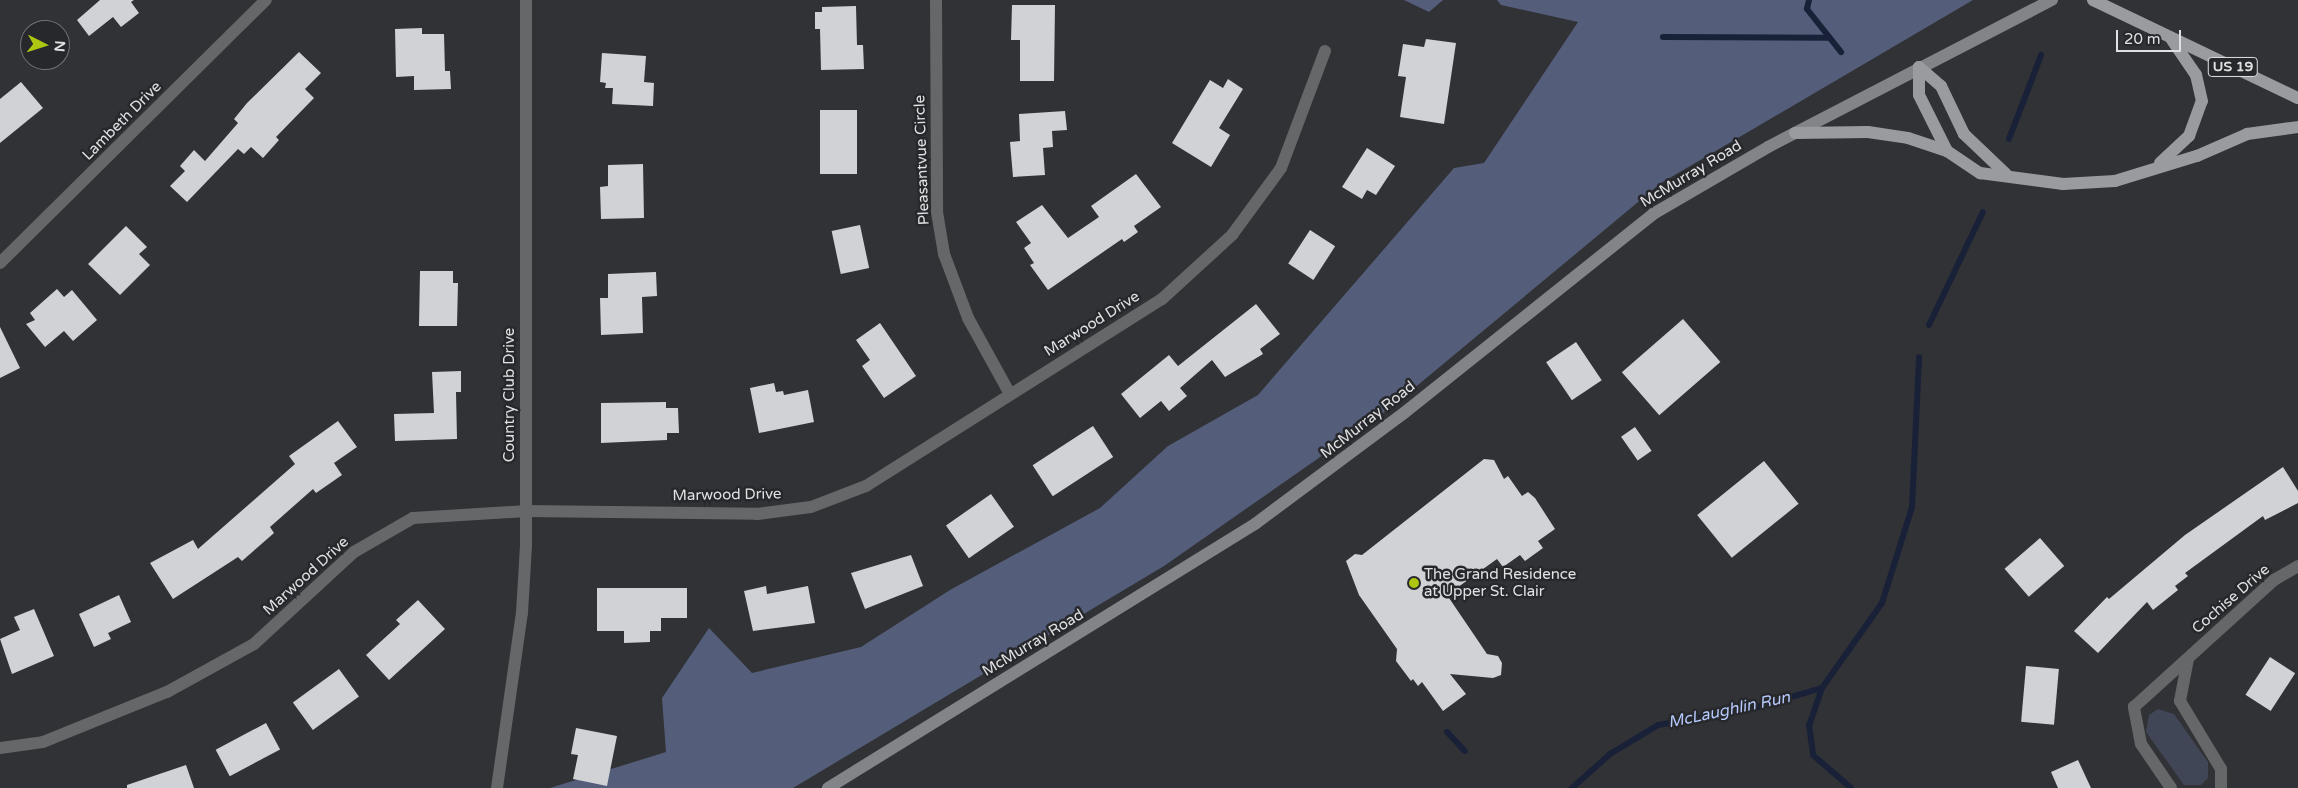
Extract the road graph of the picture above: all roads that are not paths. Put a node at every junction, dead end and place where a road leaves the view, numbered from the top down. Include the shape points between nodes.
1 (266, 0) edge
2 (526, 0) edge
3 (936, 0) edge
4 (2052, 0) edge
5 (2093, 0) edge
6 (2168, 36) junction
7 (1326, 51) dead end
8 (1919, 67) junction
9 (2298, 98) edge
10 (2298, 127) edge
11 (1794, 133) junction
12 (1947, 151) junction
13 (2159, 164) junction
14 (2006, 174) junction
15 (0, 263) edge
16 (1010, 394) junction
17 (526, 511) junction
18 (2298, 566) edge
19 (2188, 659) junction
20 (0, 748) edge
21 (497, 788) edge
22 (828, 788) edge
23 (2171, 788) edge
24 (2221, 788) edge

1 - 15 street, Lambeth Drive
2 - 17 street, Country Club Drive
3 - 16 street, Pleasantvue Circle via 937,212 944,254 968,318
4 - 8 main road, McMurray Road
5 - 6 main road, US 19
6 - 9 main road, US 19
6 - 13 main road via 2196,75 2202,101 2189,136
7 - 16 street, Marwood Drive via 1281,168 1232,235 1162,300
8 - 11 main road, McMurray Road
8 - 12 main road via 1919,95
8 - 14 main road via 1941,86 1964,134
10 - 13 main road via 2247,134 2197,156
11 - 12 main road via 1868,132 1908,138
11 - 22 main road, McMurray Road via 1704,184 1628,233 1404,413 1255,524
12 - 14 main road via 1980,173
13 - 14 main road via 2115,181 2089,184 2036,182
16 - 17 street, Marwood Drive via 866,486 811,507 757,514
17 - 20 street, Marwood Drive via 413,518 354,552 254,644 167,692 43,742
17 - 21 street, Country Club Drive via 522,613
18 - 19 street, Cochise Drive via 2274,580
19 - 23 street, Cochise Drive via 2134,707 2141,744 2160,778
19 - 24 street via 2180,701 2221,769

